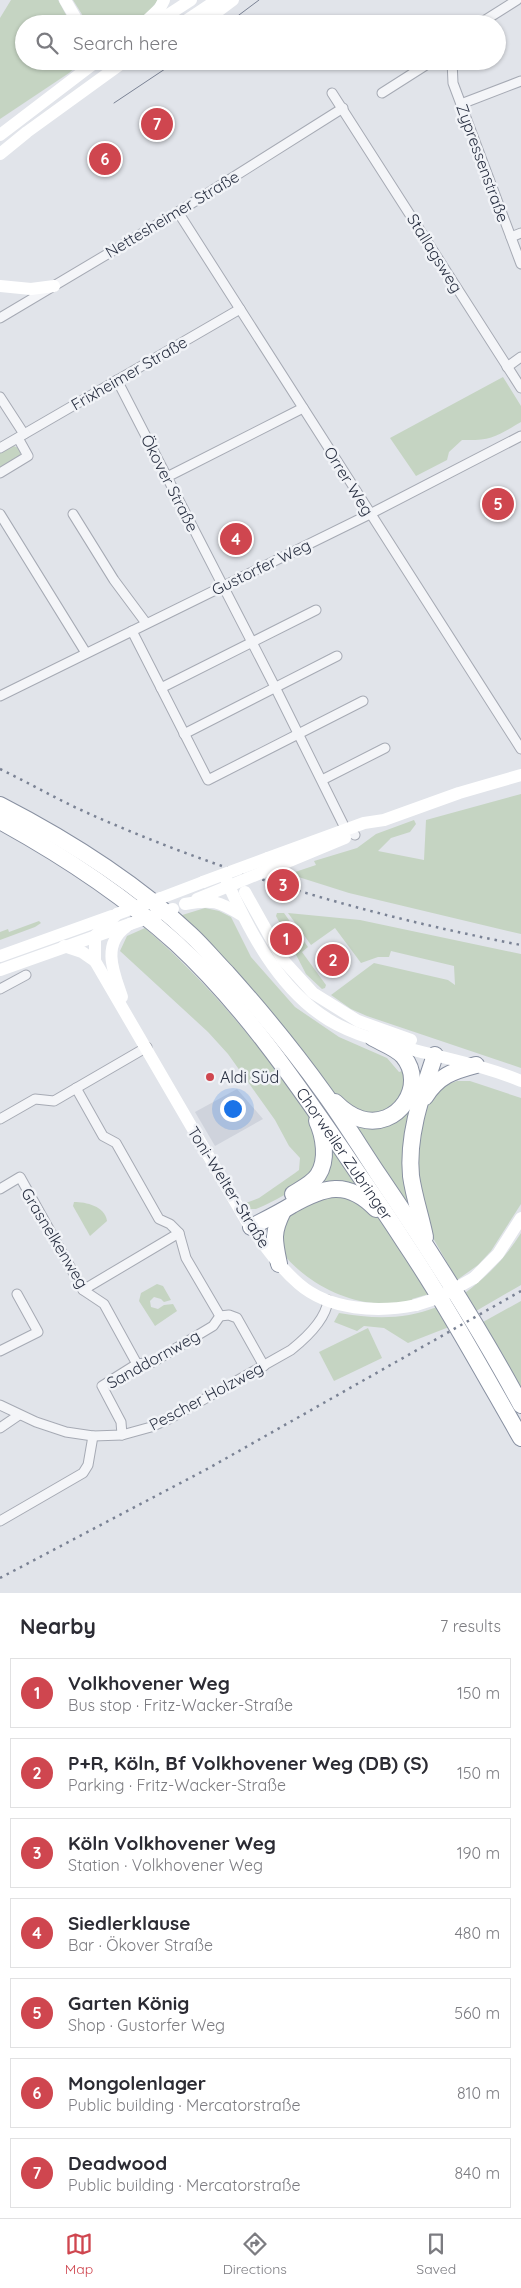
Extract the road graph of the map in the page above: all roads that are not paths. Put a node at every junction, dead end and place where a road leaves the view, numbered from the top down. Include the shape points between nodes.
1 (164, 0) edge
2 (191, 0) edge
3 (217, 0) edge
4 (233, 0) edge
5 (517, 0) edge
6 (153, 15) edge
7 (168, 15) edge
8 (194, 15) edge
9 (213, 15) edge
10 (493, 15) edge
11 (85, 70) edge
12 (112, 70) edge
13 (418, 70) edge
14 (452, 70) edge
15 (521, 81) edge
16 (332, 93) dead end
17 (382, 93) dead end
18 (461, 104) junction
19 (343, 108) junction
20 (27, 132) junction
21 (0, 135) edge
22 (0, 154) edge
23 (0, 163) edge
24 (178, 212) junction
25 (521, 233) edge
26 (510, 237) junction
27 (521, 264) edge
28 (0, 286) edge
29 (54, 286) junction
30 (240, 309) junction
31 (0, 318) edge
32 (521, 357) edge
33 (508, 367) junction
34 (117, 380) junction
35 (521, 388) edge
36 (0, 397) edge
37 (303, 408) junction
38 (21, 436) junction
39 (521, 436) edge
40 (0, 448) edge
41 (0, 473) edge
42 (167, 477) junction
43 (0, 514) edge
44 (73, 514) dead end
45 (370, 514) junction
46 (223, 585) junction
47 (316, 610) dead end
48 (146, 624) junction
49 (132, 631) junction
50 (251, 642) junction
51 (86, 653) junction
52 (338, 656) dead end
53 (275, 687) junction
54 (161, 688) junction
55 (0, 696) edge
56 (363, 701) dead end
57 (184, 734) junction
58 (298, 734) junction
59 (384, 748) dead end
60 (521, 749) edge
61 (521, 775) edge
62 (322, 780) junction
63 (0, 805) edge
64 (0, 823) edge
65 (350, 832) junction
66 (230, 882) junction
67 (186, 904) junction
68 (117, 914) junction
69 (243, 916) junction
70 (130, 924) junction
71 (80, 928) junction
72 (95, 936) junction
73 (64, 946) junction
74 (0, 956) edge
75 (95, 961) junction
76 (112, 966) junction
77 (0, 970) edge
78 (26, 975) dead end
79 (0, 989) edge
80 (126, 1012) junction
81 (373, 1038) junction
82 (146, 1047) junction
83 (431, 1050) junction
84 (476, 1065) junction
85 (521, 1081) edge
86 (76, 1088) junction
87 (412, 1090) junction
88 (325, 1094) junction
89 (306, 1096) junction
90 (420, 1105) junction
91 (0, 1119) edge
92 (0, 1189) edge
93 (283, 1210) junction
94 (521, 1218) edge
95 (249, 1225) junction
96 (179, 1233) junction
97 (404, 1241) junction
98 (429, 1251) junction
99 (280, 1264) junction
100 (83, 1290) junction
101 (17, 1294) dead end
102 (328, 1300) junction
103 (220, 1316) junction
104 (0, 1351) edge
105 (137, 1364) junction
106 (264, 1366) junction
107 (0, 1405) edge
108 (521, 1405) edge
109 (19, 1415) junction
110 (0, 1428) edge
111 (122, 1435) junction
112 (93, 1436) junction
113 (521, 1438) edge
114 (0, 1521) edge

1 - 6 street
2 - 7 street
3 - 8 street
4 - 9 street
5 - 10 street
11 - 21 street
12 - 20 street
13 - 17 street
14 - 18 street, Zypressenstraße via 453,83
15 - 18 street
16 - 19 street, Stallagsweg
18 - 26 street, Zypressenstraße
19 - 24 street, Nettesheimer Straße
19 - 33 street, Stallagsweg
20 - 22 street
20 - 23 street
24 - 29 street, Nettesheimer Straße
24 - 30 street, Orrer Weg
25 - 26 street
26 - 27 street, Zypressenstraße
28 - 29 street via 31,289
29 - 31 street, Nettesheimer Straße
30 - 34 street, Frixheimer Straße
30 - 37 street, Orrer Weg
32 - 33 street
33 - 35 street, Stallagsweg
34 - 38 street, Frixheimer Straße
34 - 42 street, Ökover Straße
36 - 38 street
37 - 42 street
37 - 45 street, Orrer Weg
38 - 40 street, Frixheimer Straße
38 - 41 street via 28,456
39 - 45 street, Gustorfer Weg
42 - 46 street, Ökover Straße
43 - 51 street
44 - 48 street
45 - 46 street, Gustorfer Weg
45 - 60 street, Orrer Weg
46 - 48 street, Gustorfer Weg
46 - 50 street, Ökover Straße
47 - 50 street
48 - 49 street, Gustorfer Weg
49 - 51 street, Gustorfer Weg
49 - 54 street
50 - 53 street, Ökover Straße
50 - 54 street
51 - 55 street, Gustorfer Weg
52 - 53 street
53 - 57 street
53 - 58 street, Ökover Straße
54 - 57 street
56 - 58 street
57 - 58 street via 208,780
58 - 62 street, Ökover Straße
59 - 62 street
61 - 65 street via 459,793
62 - 65 street, Ökover Straße
63 - 88 highway, Chorweiler Zubringer via 108,869 192,936 289,1045
64 - 89 highway, Chorweiler Zubringer via 29,837 94,880 175,943 250,1024
65 - 66 street, bridge via 280,864
65 - 66 street, bridge via 268,858
66 - 67 street
66 - 68 street, bridge via 203,882
66 - 69 street
66 - 83 street via 248,899 294,974 319,998 358,1021
67 - 69 street via 209,900
67 - 70 street, bridge
68 - 71 street
68 - 72 street
69 - 81 street via 283,979 306,1002 328,1020
70 - 72 street
70 - 76 street, Toni-Welter-Straße via 115,936 111,944
71 - 72 street
71 - 74 street
72 - 73 street
72 - 75 street
72 - 76 street, Toni-Welter-Straße via 104,944
73 - 75 street, Toni-Welter-Straße
73 - 77 street
75 - 80 street, Toni-Welter-Straße
76 - 80 street, Toni-Welter-Straße
78 - 79 street
80 - 82 street, Toni-Welter-Straße
81 - 83 street
81 - 87 highway via 402,1055 409,1066
82 - 86 street
82 - 95 street, Toni-Welter-Straße
83 - 84 street
83 - 87 highway
83 - 90 highway
84 - 85 street
84 - 90 highway via 449,1072
86 - 91 street via 54,1101 35,1099
86 - 96 street via 103,1136 116,1143 159,1219
87 - 88 highway via 399,1111 385,1120 374,1121 355,1117
88 - 98 highway, Chorweiler Zubringer
89 - 95 highway via 324,1144 318,1176
89 - 97 highway, Chorweiler Zubringer
90 - 98 highway via 411,1145 411,1176
92 - 100 street, Grasnelkenweg via 20,1177
93 - 95 highway
93 - 97 highway via 327,1189 350,1191 370,1202
93 - 99 highway via 274,1228
94 - 102 street, Toni-Welter-Straße, bridge via 498,1254 474,1278 438,1298 416,1305 377,1310
95 - 99 street, Toni-Welter-Straße
96 - 100 street
96 - 103 street via 186,1258
97 - 113 highway, Chorweiler Zubringer
98 - 108 highway, Chorweiler Zubringer via 487,1342
99 - 102 street, Toni-Welter-Straße via 304,1288
100 - 105 street, Grasnelkenweg via 104,1304
101 - 104 street via 38,1332
102 - 106 street, Pescher Holzweg via 319,1321 304,1340
103 - 105 street, Sanddornweg via 213,1326 153,1362
103 - 106 street via 237,1318
105 - 111 street, Sanddornweg via 102,1386 122,1422
106 - 111 street, Pescher Holzweg via 169,1419
107 - 109 street, Pescher Holzweg
109 - 110 street
109 - 112 street, Pescher Holzweg via 60,1430
111 - 112 street, Pescher Holzweg
112 - 114 street via 88,1465 83,1473

